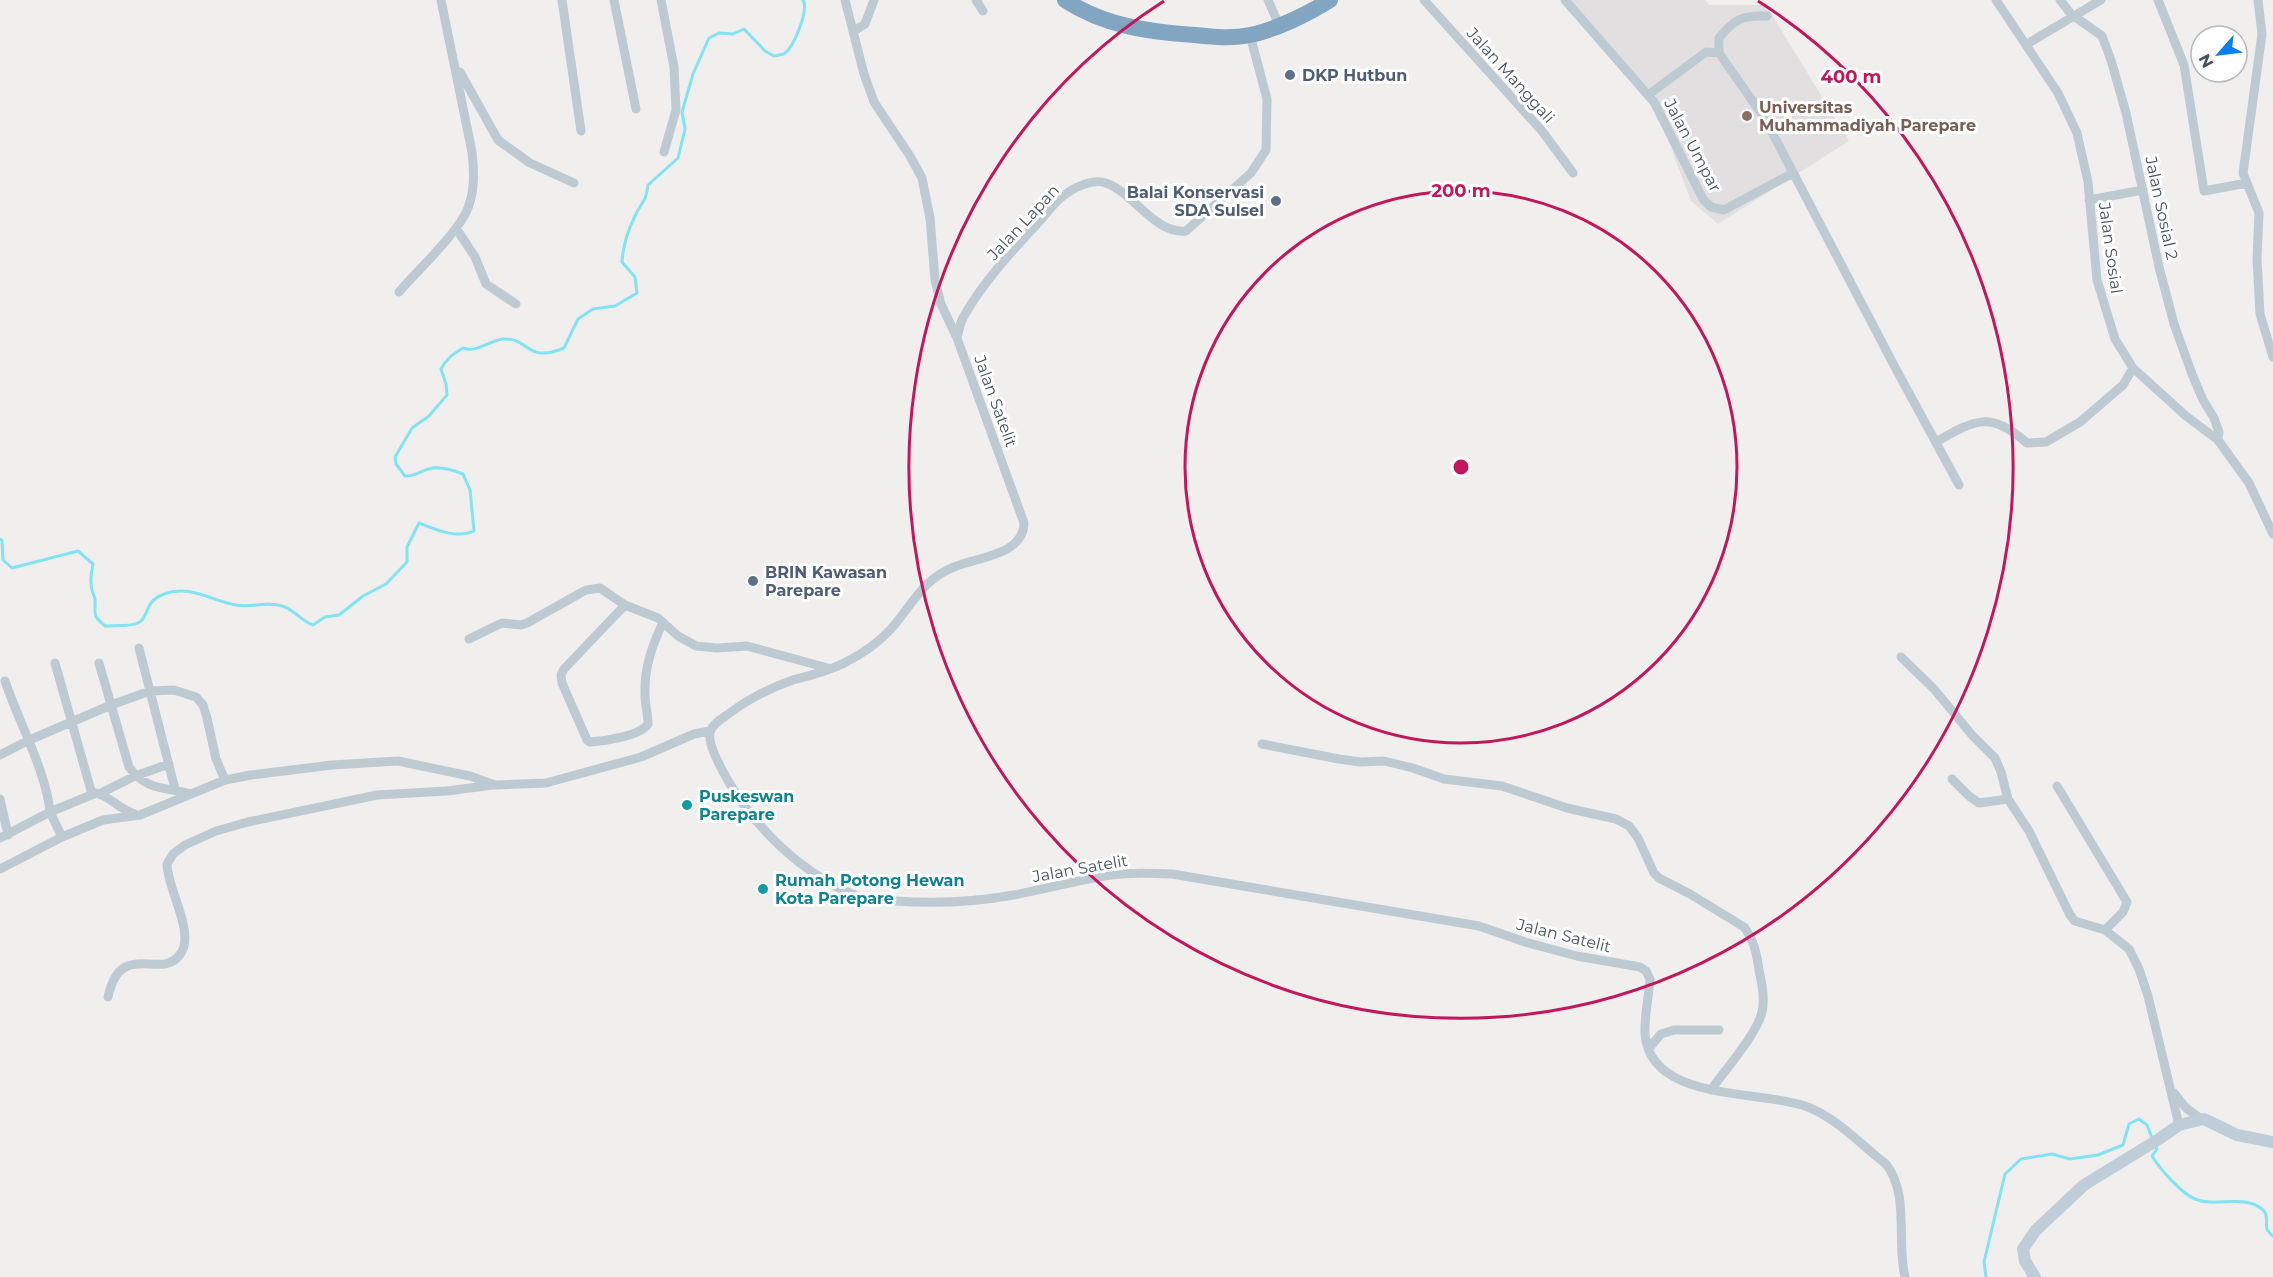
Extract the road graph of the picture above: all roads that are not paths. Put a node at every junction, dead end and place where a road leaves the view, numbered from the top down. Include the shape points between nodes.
1 (441, 0) edge
2 (562, 0) edge
3 (614, 0) edge
4 (661, 0) edge
5 (845, 0) edge
6 (874, 0) edge
7 (976, 0) edge
8 (1065, 0) edge
9 (1329, 0) edge
10 (1424, 0) edge
11 (1565, 0) edge
12 (1996, 0) edge
13 (2060, 0) edge
14 (2101, 0) edge
15 (2158, 0) edge
16 (2258, 0) edge
17 (1270, 1) edge
18 (984, 11) dead end
19 (1767, 16) dead end
20 (2074, 16) junction
21 (1279, 25) junction
22 (854, 32) junction
23 (1250, 35) junction
24 (2027, 44) junction
25 (1719, 53) junction
26 (455, 65) junction
27 (1648, 95) junction
28 (636, 110) dead end
29 (581, 131) dead end
30 (664, 152) dead end
31 (1573, 173) dead end
32 (1793, 173) junction
33 (574, 183) dead end
34 (2247, 183) junction
35 (2143, 190) junction
36 (2089, 200) junction
37 (456, 228) junction
38 (399, 292) dead end
39 (516, 304) dead end
40 (957, 338) junction
41 (2273, 357) edge
42 (2133, 368) junction
43 (2219, 438) junction
44 (1936, 442) junction
45 (1959, 484) dead end
46 (2273, 534) edge
47 (625, 605) junction
48 (663, 622) junction
49 (469, 639) dead end
50 (139, 648) dead end
51 (1900, 657) dead end
52 (55, 663) dead end
53 (99, 663) dead end
54 (829, 668) junction
55 (5, 681) dead end
56 (150, 692) junction
57 (111, 705) junction
58 (72, 722) junction
59 (710, 731) junction
60 (27, 741) junction
61 (1262, 744) dead end
62 (0, 755) edge
63 (168, 764) junction
64 (135, 776) junction
65 (1952, 778) dead end
66 (225, 780) junction
67 (495, 785) junction
68 (2057, 786) dead end
69 (175, 789) junction
70 (95, 794) junction
71 (191, 794) junction
72 (0, 799) edge
73 (2008, 799) junction
74 (50, 813) junction
75 (140, 815) junction
76 (4, 837) edge
77 (62, 837) junction
78 (0, 869) edge
79 (2105, 930) junction
80 (108, 997) dead end
81 (1719, 1030) dead end
82 (1649, 1048) junction
83 (1711, 1090) junction
84 (2172, 1091) junction
85 (2201, 1119) junction
86 (2179, 1125) junction
87 (2273, 1142) edge
88 (1905, 1277) edge
89 (2035, 1277) edge

1 - 26 street
2 - 29 street
3 - 28 street
4 - 30 street via 674,67 676,110
5 - 22 street
6 - 22 street via 865,24
7 - 18 street
8 - 23 highway via 1120,25 1154,32
9 - 21 highway
10 - 31 street, Jalan Manggali via 1542,131
11 - 27 street, Jalan Umpar
12 - 24 street, Jalan Sosial
13 - 20 street, Jalan Sosial 2
14 - 20 street
15 - 34 street via 2184,65 2204,191
16 - 34 street via 2262,33 2243,173
17 - 21 street
19 - 25 street via 1752,15 1731,23 1719,38
20 - 24 street
20 - 35 street, Jalan Sosial 2 via 2102,36 2118,81
21 - 23 highway
22 - 40 street via 874,102 922,178 935,280
23 - 40 street, Jalan Lapan via 1267,99 1266,150 1251,173 1186,231 1176,232 1104,182 1083,184 1063,196 1020,242 975,298 962,318
24 - 36 street, Jalan Sosial via 2058,93 2077,133
25 - 27 street via 1706,52
25 - 32 street via 1765,119
26 - 33 street via 498,140 530,163
26 - 37 street via 474,175 467,210
27 - 32 street, Jalan Umpar via 1710,207 1724,210
32 - 44 street
34 - 41 street via 2259,213 2260,314
35 - 36 street
35 - 43 street, Jalan Sosial 2 via 2174,324
36 - 42 street, Jalan Sosial via 2096,269 2107,317
37 - 38 street
37 - 39 street via 475,257 486,284
40 - 54 street, Jalan Satelit via 1024,523 1023,532 1006,550 934,577 891,630 867,650
42 - 43 street, Jalan Sosial via 2186,416
42 - 44 street via 2123,385 2080,422 2046,442 2027,443 2010,429 1989,420 1965,425
43 - 46 street, Jalan Sosial via 2249,483
44 - 45 street
47 - 48 street
47 - 48 street via 561,675 590,742 639,733 648,724 646,672
47 - 49 street via 600,588 591,589 527,623 502,623
48 - 54 street via 696,646 747,645
50 - 56 street
51 - 73 street via 1935,689 1995,758
52 - 58 street
53 - 57 street
54 - 59 street, Jalan Satelit via 767,690 734,710
55 - 60 street
56 - 57 street
56 - 63 street
56 - 66 street via 174,690 196,697 203,705
57 - 58 street
57 - 64 street
58 - 60 street
58 - 70 street
59 - 67 street via 641,757 558,781
59 - 82 street, Jalan Satelit via 717,759 739,799 775,842 826,879 861,898 953,903 1113,875 1172,874 1479,926 1525,942 1646,971 1650,979 1645,1035
60 - 62 street
60 - 74 street
61 - 83 street via 1360,762 1384,761 1444,779 1502,786 1567,808 1603,814 1629,826 1659,878 1744,927 1755,949 1763,991 1761,1015
63 - 64 street
63 - 69 street
64 - 69 street via 155,788
64 - 70 street
65 - 73 street via 1979,803
66 - 67 street via 398,760
66 - 71 street
67 - 80 street via 358,799 248,822 185,845 168,860 167,868 185,940 182,953 168,963 122,968 111,981
68 - 79 street via 2127,902 2123,912
69 - 71 street
70 - 74 street
70 - 75 street
71 - 75 street
72 - 76 street
73 - 79 street via 2029,831 2070,915 2075,921
74 - 76 street
74 - 77 street
75 - 77 street via 103,820
77 - 78 street
79 - 84 street via 2128,949 2139,969
81 - 82 street via 1674,1030 1661,1034
82 - 83 street via 1655,1061 1669,1074
83 - 88 street via 1778,1099 1819,1111 1886,1164 1894,1175 1899,1195 1900,1250
84 - 85 street
84 - 86 street
85 - 86 street
85 - 87 street via 2237,1135
86 - 89 street via 2084,1185 2036,1230 2023,1250

